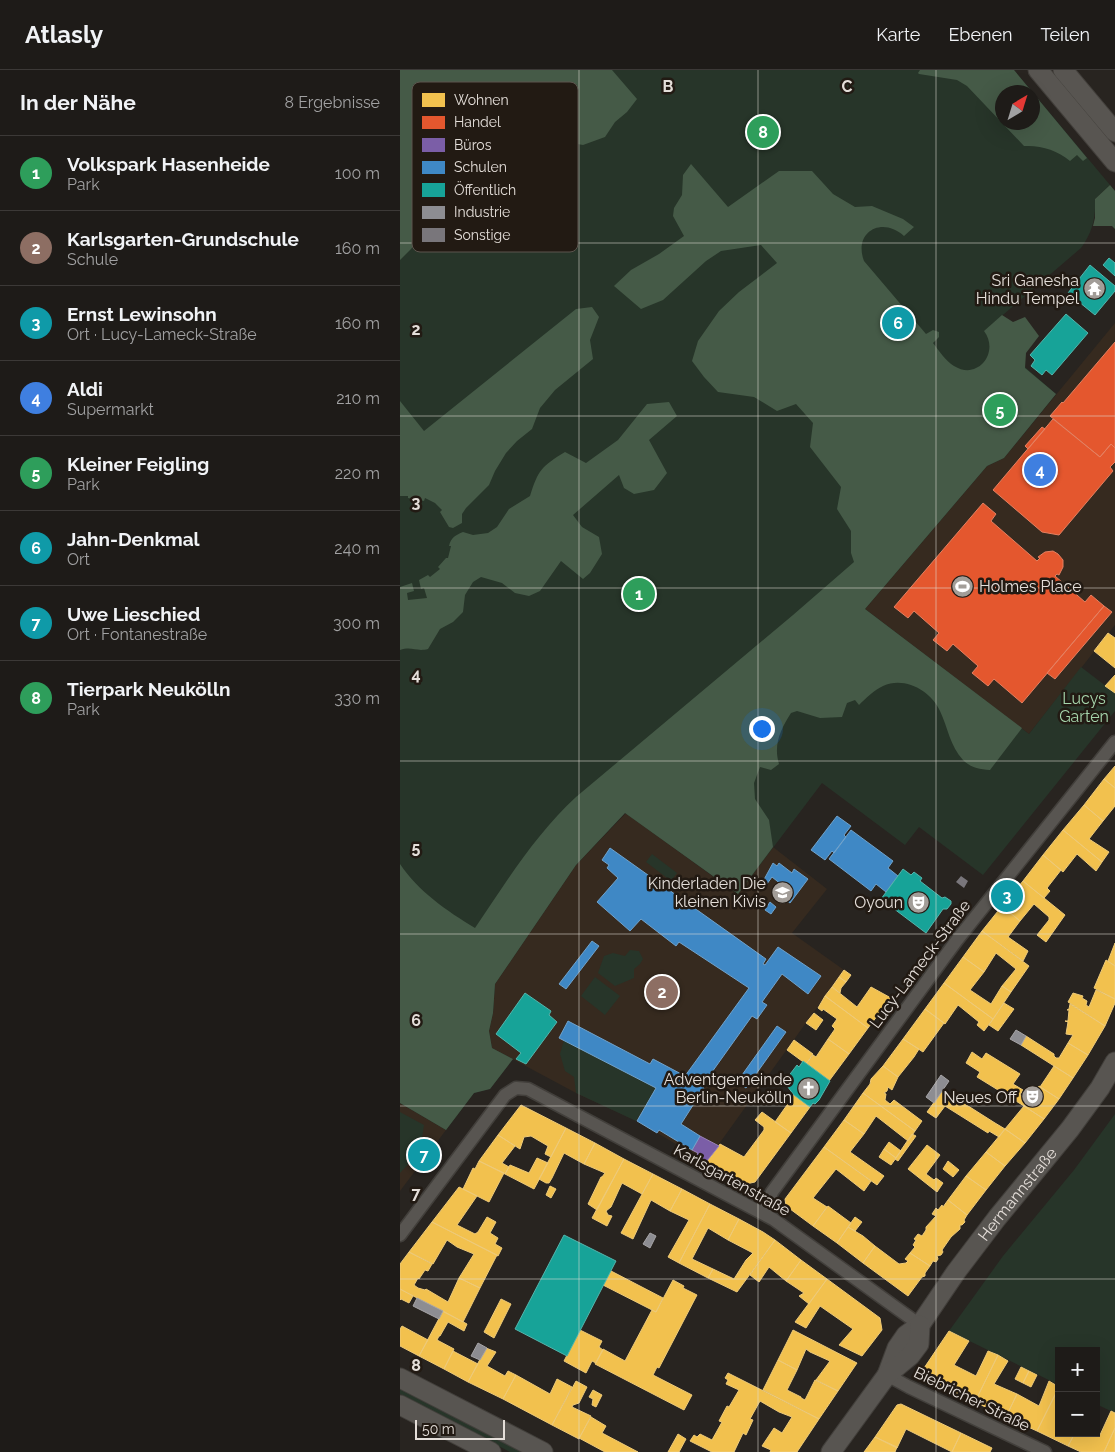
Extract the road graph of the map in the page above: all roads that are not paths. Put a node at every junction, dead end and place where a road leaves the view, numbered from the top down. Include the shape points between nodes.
1 (1039, 70) edge
2 (1063, 70) edge
3 (1085, 97) junction
4 (1071, 109) junction
5 (1115, 132) edge
6 (1115, 162) edge
7 (1115, 742) edge
8 (1115, 1062) edge
9 (764, 1213) junction
10 (400, 1235) edge
11 (920, 1325) junction
12 (887, 1375) junction
13 (400, 1378) edge
14 (400, 1405) edge
15 (491, 1452) edge
16 (543, 1452) edge
17 (832, 1452) edge
18 (1044, 1452) edge

1 - 4 main road
2 - 3 main road
3 - 4 main road
3 - 5 main road
4 - 6 main road
7 - 9 street, Lucy-Lameck-Straße via 956,940 772,1192
8 - 11 main road, Hermannstraße via 1079,1117 992,1226
9 - 10 street, Karlsgartenstraße via 528,1089 516,1088 505,1095
9 - 11 street, Karlsgartenstraße
11 - 12 main road, Hermannstraße via 906,1334
12 - 17 main road, Hermannstraße
12 - 18 street, Biebricher Straße
13 - 16 main road
14 - 15 main road

